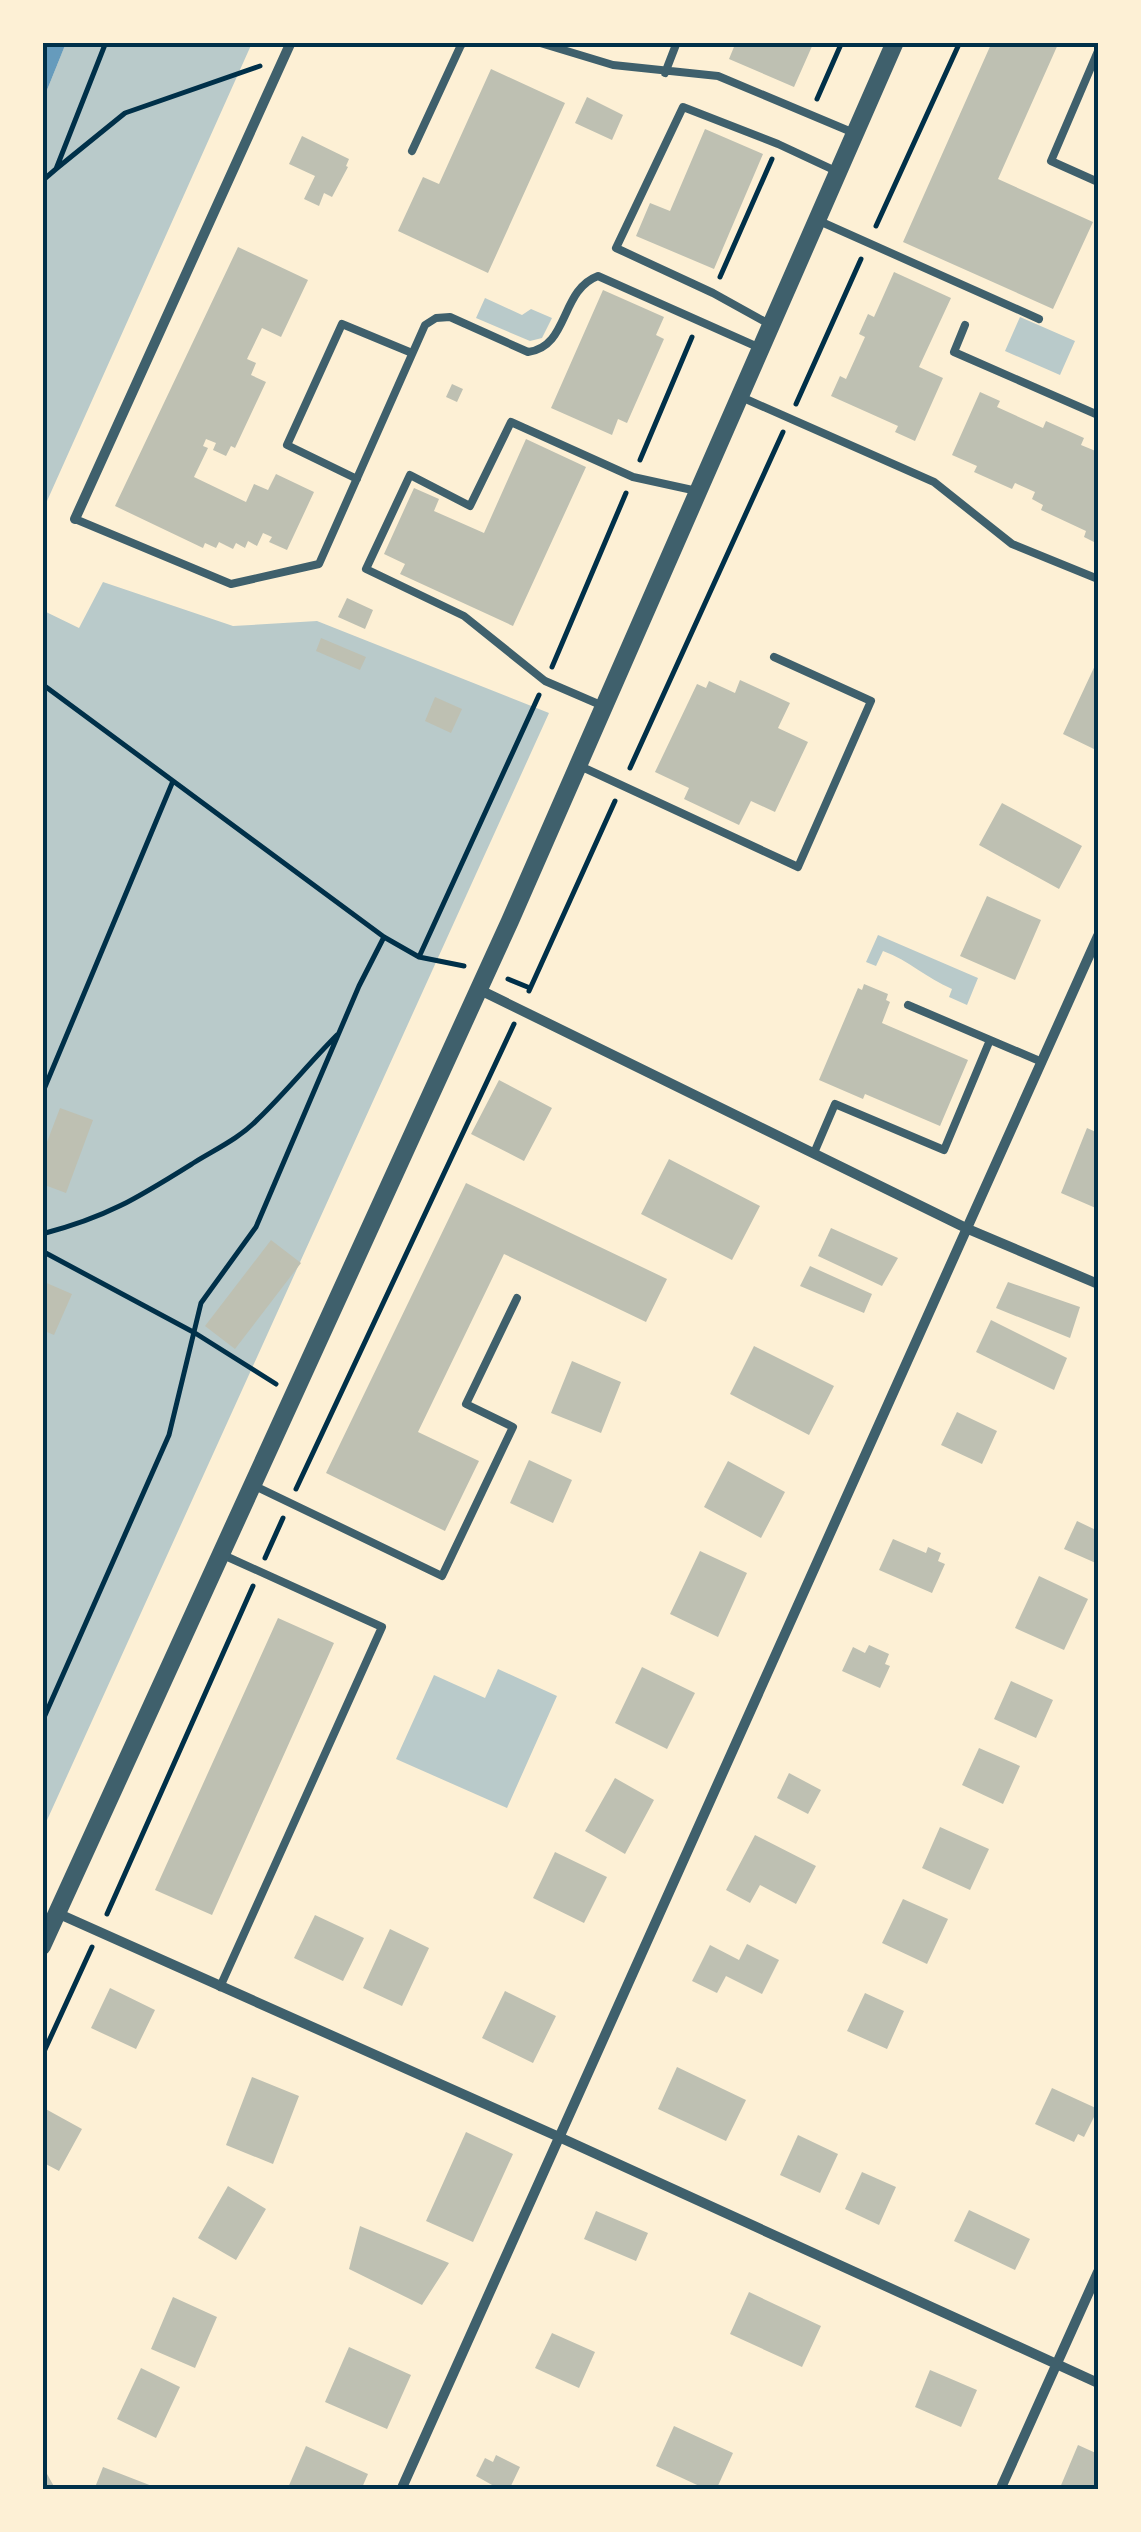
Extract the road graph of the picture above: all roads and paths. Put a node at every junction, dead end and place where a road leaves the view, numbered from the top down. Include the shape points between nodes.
1 (106, 42) edge
2 (291, 42) edge
3 (465, 42) edge
4 (537, 42) edge
5 (677, 42) edge
6 (896, 42) edge
7 (960, 42) edge
8 (1098, 52) edge
9 (284, 58) junction
10 (664, 73) junction
11 (854, 134) junction
12 (412, 151) dead end
13 (56, 169) junction
14 (838, 172) junction
15 (42, 181) edge
16 (1098, 182) edge
17 (817, 220) junction
18 (868, 243) junction
19 (1040, 320) dead end
20 (770, 325) junction
21 (965, 325) dead end
22 (760, 348) junction
23 (412, 354) junction
24 (739, 396) junction
25 (1098, 416) edge
26 (789, 418) junction
27 (357, 479) junction
28 (697, 491) junction
29 (75, 519) joint
30 (1098, 579) edge
31 (774, 657) dead end
32 (42, 684) edge
33 (604, 706) junction
34 (578, 766) junction
35 (173, 781) junction
36 (622, 786) junction
37 (1098, 936) edge
38 (384, 938) junction
39 (486, 969) junction
40 (530, 988) junction
41 (478, 989) junction
42 (908, 1005) dead end
43 (521, 1009) junction
44 (340, 1033) junction
45 (990, 1040) junction
46 (1042, 1062) junction
47 (42, 1094) edge
48 (814, 1153) junction
49 (968, 1229) junction
50 (42, 1234) edge
51 (42, 1251) edge
52 (1098, 1284) edge
53 (516, 1298) dead end
54 (194, 1333) junction
55 (292, 1394) junction
56 (251, 1484) junction
57 (290, 1503) junction
58 (219, 1554) junction
59 (259, 1571) junction
60 (42, 1722) edge
61 (57, 1913) junction
62 (98, 1932) junction
63 (42, 1946) edge
64 (220, 1986) junction
65 (42, 2056) edge
66 (558, 2137) junction
67 (1098, 2272) edge
68 (1056, 2366) junction
69 (1098, 2384) edge
70 (401, 2490) edge
71 (1000, 2490) edge

1 - 13 path
2 - 9 street
3 - 12 lane
4 - 10 lane
5 - 10 lane
6 - 11 street
7 - 18 path
8 - 16 lane via 1051,161
9 - 13 path via 125,112
9 - 29 street
10 - 11 lane via 718,76
11 - 14 street
13 - 15 path
14 - 17 street
14 - 20 lane via 683,107 616,248
17 - 18 lane
17 - 20 street
18 - 19 lane
18 - 26 path
20 - 22 street
21 - 25 lane via 954,352
22 - 23 lane via 598,276 578,288 542,350 528,352 443,317 425,325
22 - 24 street
23 - 27 lane
23 - 27 lane via 342,324 287,445
24 - 26 lane
24 - 28 street
26 - 30 lane via 934,482 1012,544
26 - 36 path
27 - 29 lane via 319,564 232,584
28 - 33 street
28 - 33 lane via 633,476 511,422 470,506 410,475 366,569 464,616 546,681
31 - 36 lane via 871,701 798,866
32 - 35 path
33 - 34 street
34 - 36 lane
34 - 39 street
35 - 38 path
35 - 47 path
36 - 40 path
37 - 46 street
38 - 39 path via 418,957
38 - 44 path
39 - 40 path
39 - 41 street
40 - 43 path
41 - 43 street
41 - 55 street
42 - 45 lane
43 - 48 street
43 - 57 path
44 - 50 path via 230,1142 118,1210
44 - 54 path via 256,1227 201,1303
45 - 46 lane
45 - 48 lane via 944,1150 835,1104
46 - 49 street
48 - 49 street
49 - 52 street
49 - 66 street
51 - 54 path
53 - 57 lane via 466,1404 513,1427 442,1576
54 - 55 path
54 - 60 path via 169,1436
55 - 56 street
56 - 57 lane
56 - 58 street
57 - 59 path
58 - 59 lane
58 - 61 street
59 - 62 path
59 - 64 lane via 382,1627
61 - 62 street
61 - 63 street
62 - 64 street
62 - 65 path
64 - 66 street
66 - 68 street
66 - 70 street
67 - 68 street
68 - 69 street
68 - 71 street

